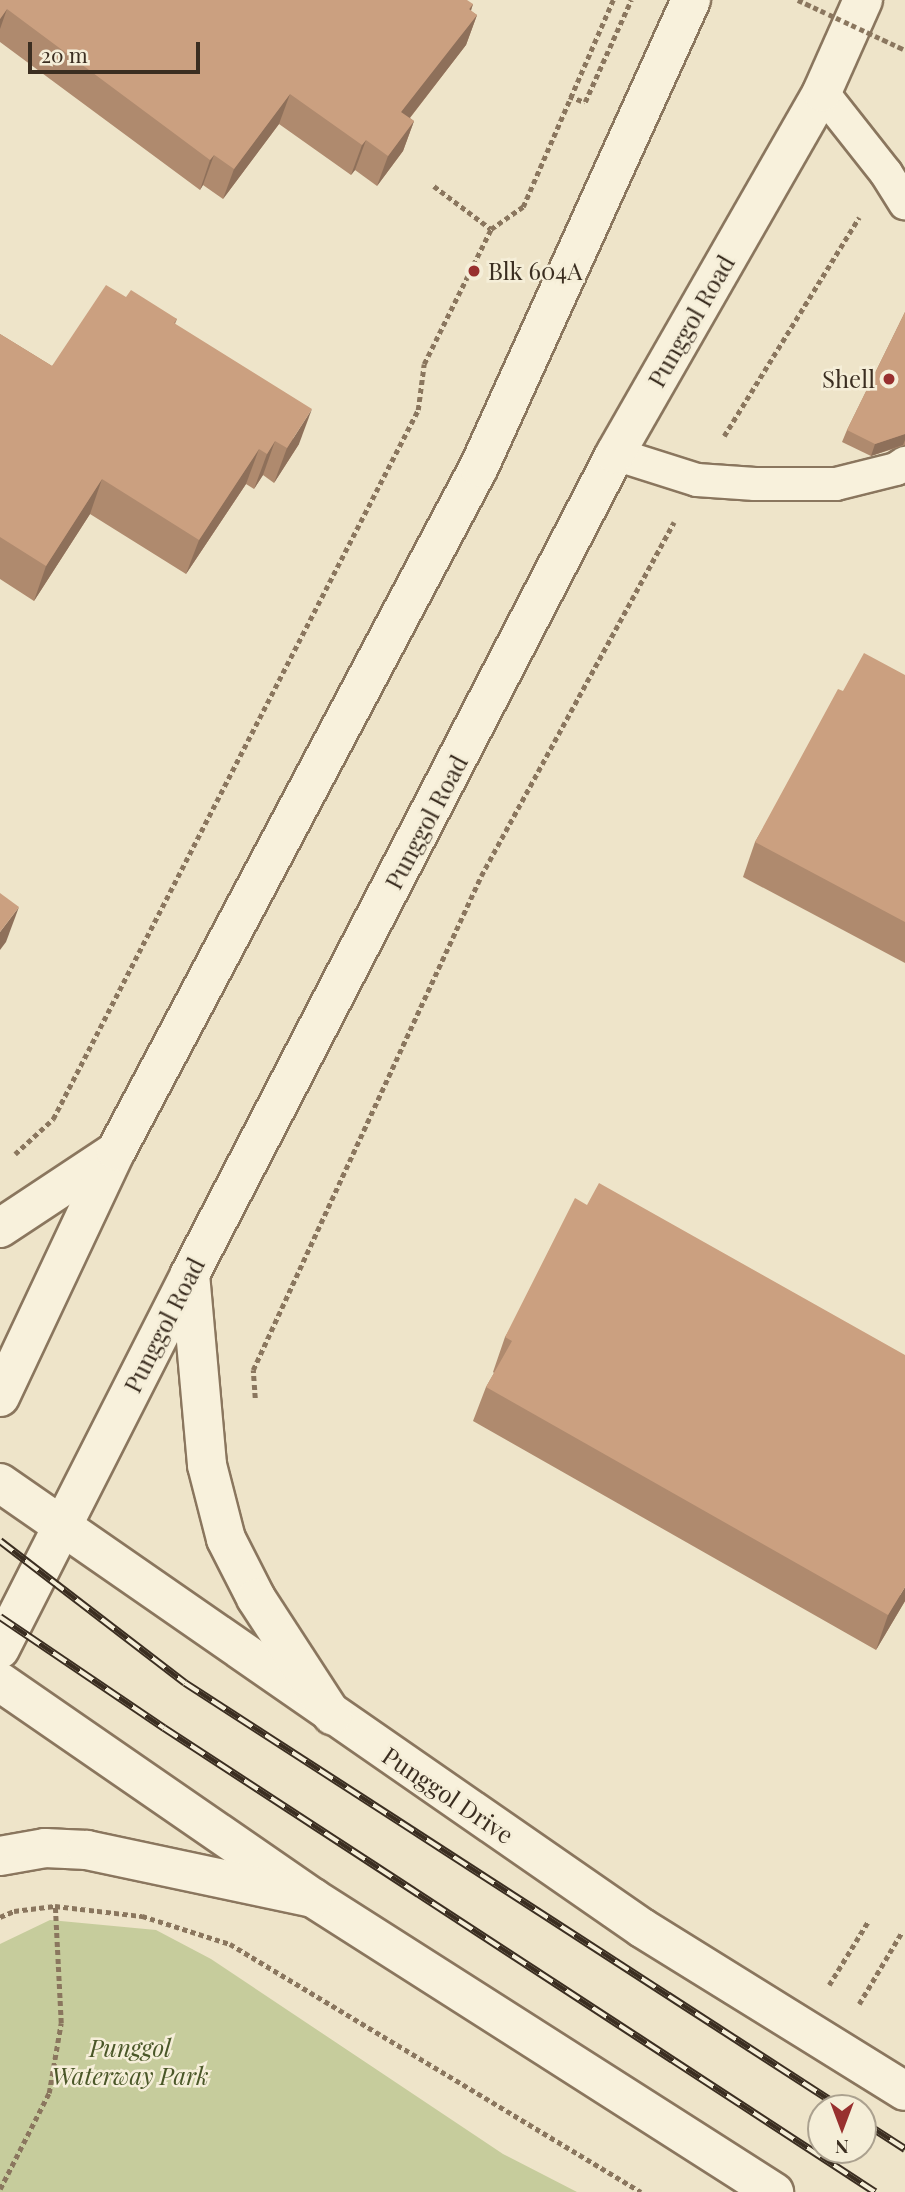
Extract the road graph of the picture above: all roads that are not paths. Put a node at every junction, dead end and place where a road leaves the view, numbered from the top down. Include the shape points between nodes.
1 (691, 0) edge
2 (863, 0) edge
3 (822, 92) junction
4 (905, 204) edge
5 (615, 454) junction
6 (905, 463) edge
7 (116, 1151) junction
8 (0, 1228) edge
9 (190, 1274) junction
10 (0, 1397) edge
11 (0, 1483) edge
12 (62, 1526) junction
13 (0, 1649) edge
14 (0, 1682) edge
15 (332, 1715) junction
16 (0, 1856) edge
17 (313, 1898) junction
18 (905, 2091) edge
19 (774, 2192) edge

1 - 7 main road via 479,467
2 - 3 main road, Punggol Road
3 - 4 lane
3 - 5 main road, Punggol Road
5 - 6 lane via 697,480 836,484
5 - 9 main road, Punggol Road
7 - 8 main road
7 - 10 main road
9 - 12 main road, Punggol Road
9 - 15 main road via 207,1465 226,1539 256,1598
11 - 12 main road, Punggol Drive
12 - 13 main road, Punggol Road
12 - 15 main road, Punggol Drive
14 - 17 main road
15 - 18 main road, Punggol Drive via 642,1928
16 - 17 main road via 45,1848 88,1850
17 - 19 main road

